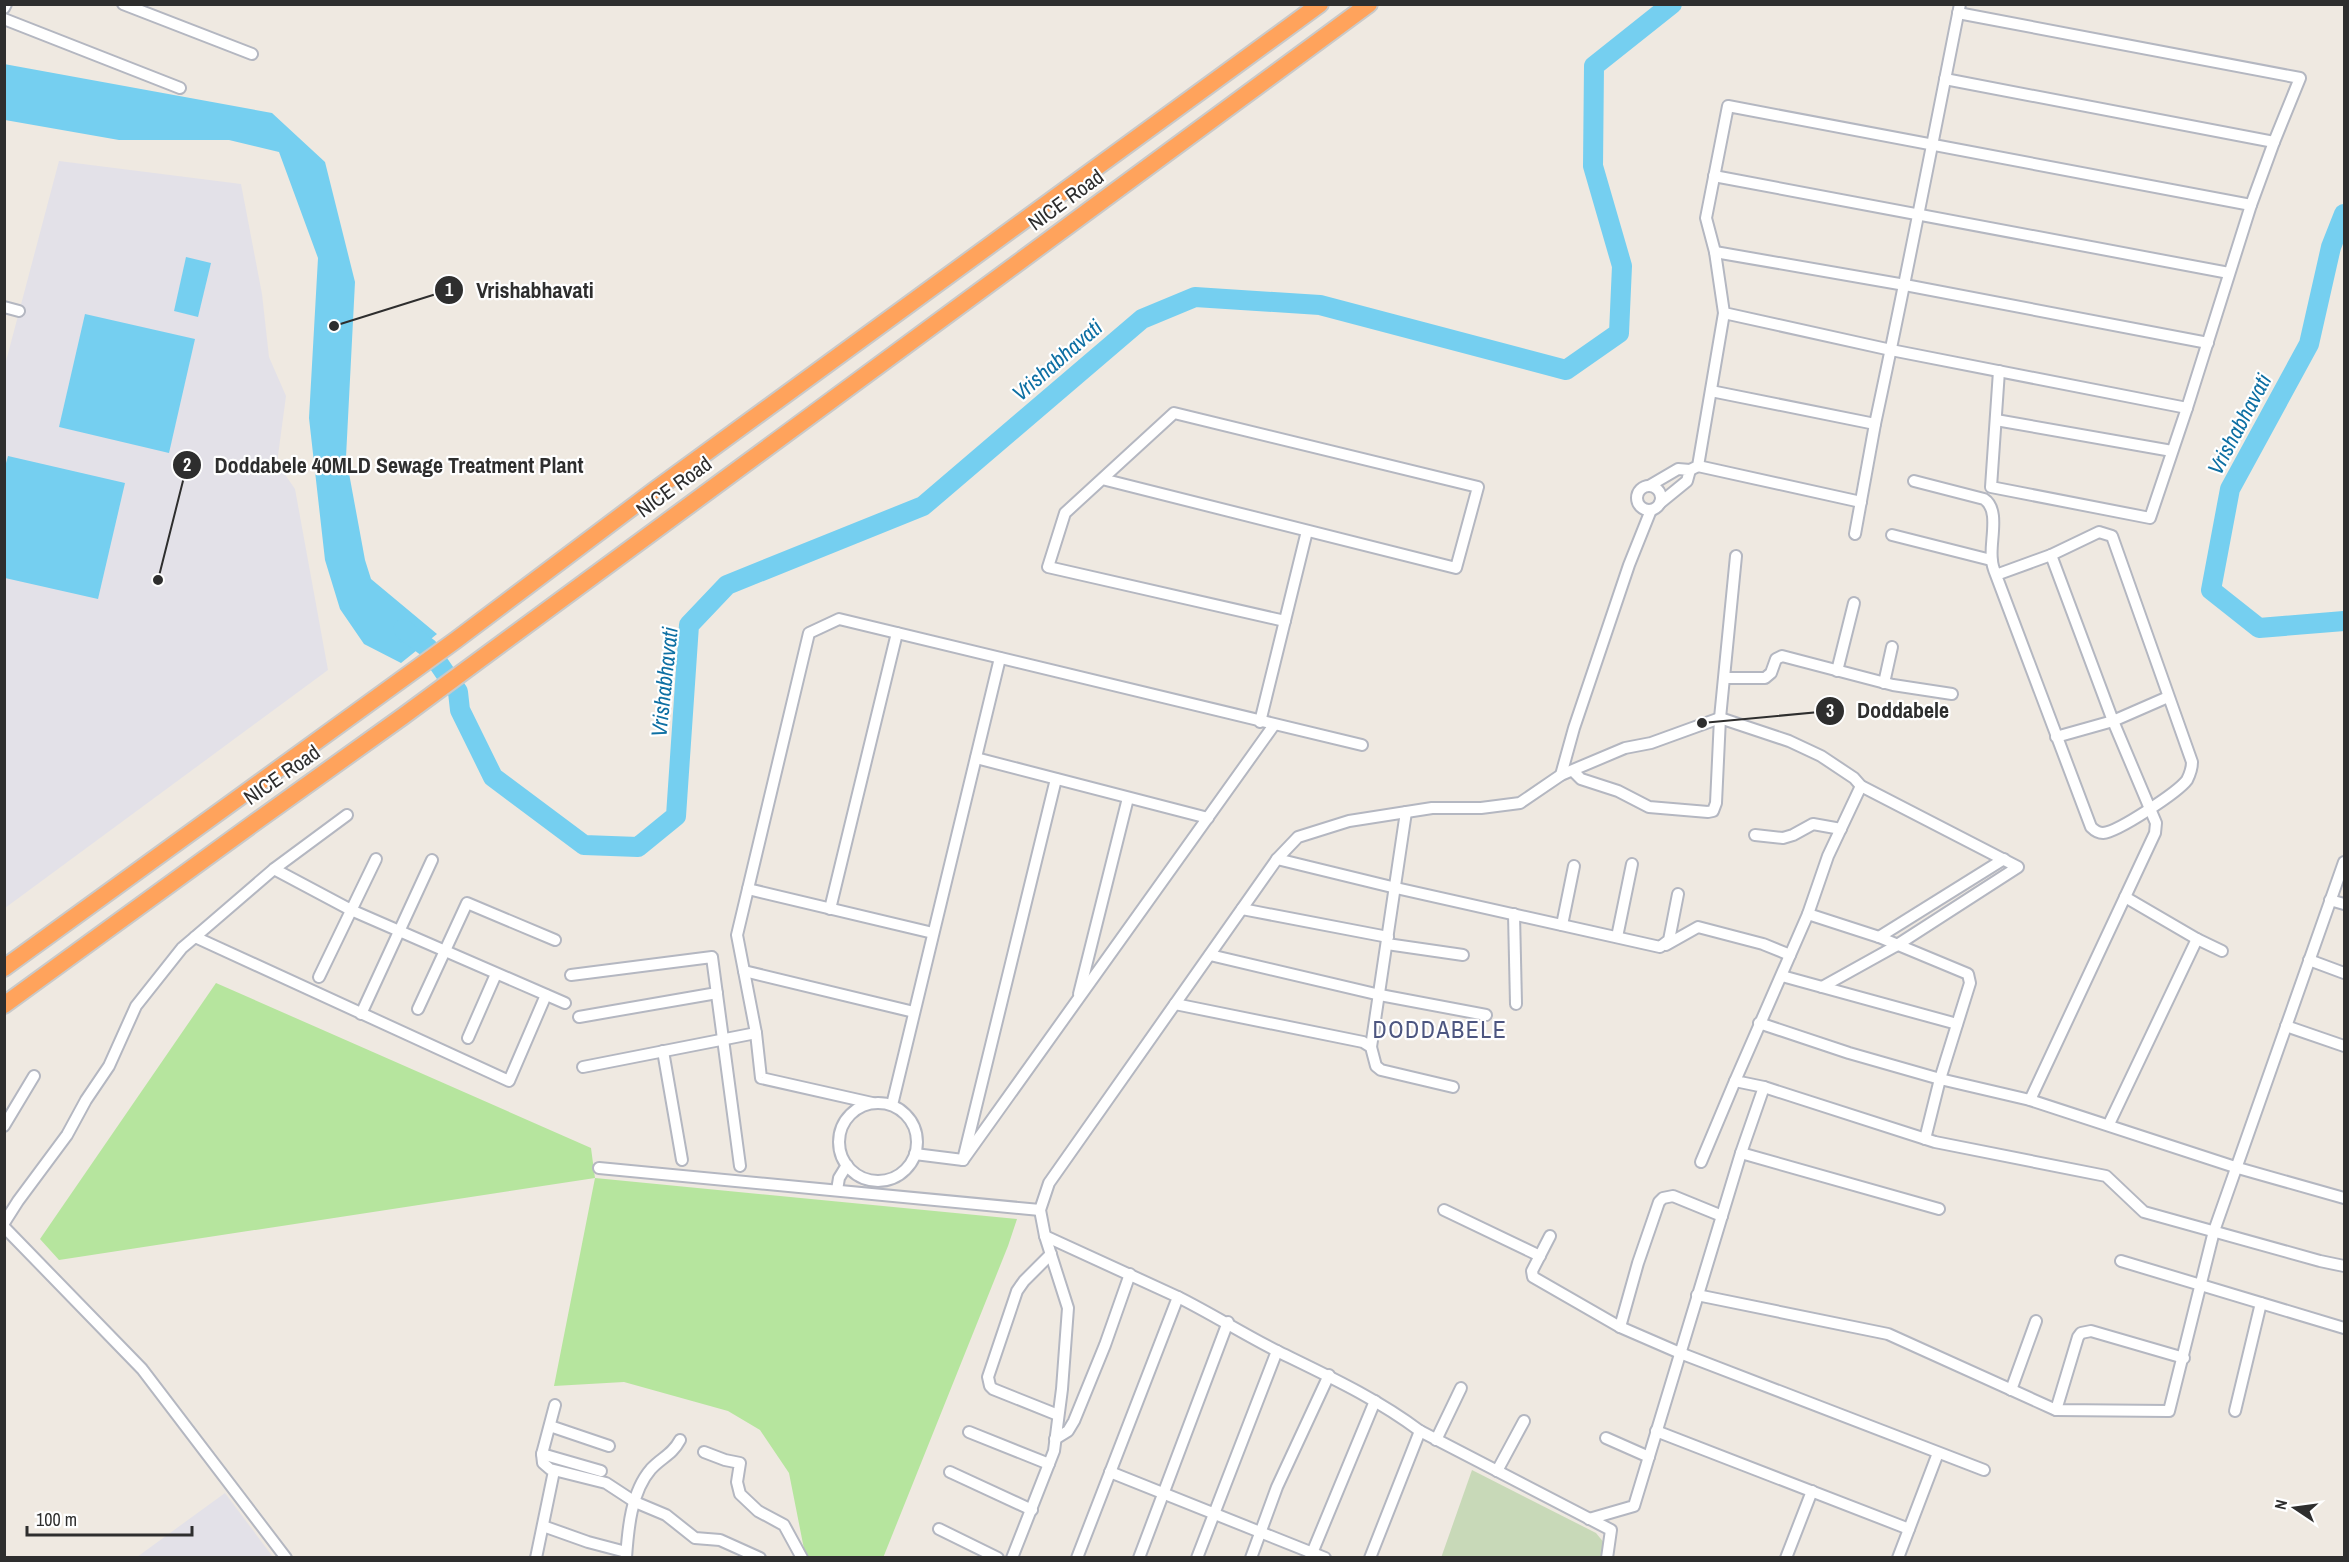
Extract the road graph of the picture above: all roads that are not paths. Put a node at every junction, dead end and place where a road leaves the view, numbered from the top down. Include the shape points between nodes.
1 (123, 4) edge
2 (1320, 4) edge
3 (1369, 4) edge
4 (1959, 9) edge
5 (4, 19) edge
6 (252, 54) dead end
7 (1945, 80) junction
8 (180, 88) dead end
9 (2274, 142) junction
10 (1932, 145) junction
11 (1714, 176) junction
12 (2251, 205) junction
13 (1917, 213) junction
14 (1715, 252) junction
15 (2229, 273) junction
16 (1905, 285) junction
17 (4, 307) edge
18 (19, 311) dead end
19 (1724, 313) junction
20 (2208, 343) junction
21 (1891, 350) junction
22 (1999, 371) junction
23 (1711, 391) junction
24 (2187, 408) junction
25 (1996, 420) junction
26 (1875, 424) junction
27 (2172, 451) junction
28 (1694, 468) junction
29 (1102, 479) junction
30 (1914, 481) dead end
31 (1649, 486) junction
32 (1861, 502) junction
33 (1660, 503) junction
34 (1651, 510) junction
35 (1307, 531) junction
36 (1855, 534) dead end
37 (1892, 535) dead end
38 (2051, 555) junction
39 (1736, 556) dead end
40 (1991, 560) junction
41 (1996, 575) junction
42 (1854, 603) dead end
43 (1285, 621) junction
44 (897, 633) junction
45 (1892, 648) dead end
46 (1000, 658) junction
47 (1837, 670) junction
48 (1725, 678) junction
49 (1884, 683) junction
50 (1952, 694) dead end
51 (2168, 697) junction
52 (1720, 718) junction
53 (1260, 722) junction
54 (2113, 722) junction
55 (1274, 725) junction
56 (2056, 737) junction
57 (1362, 746) dead end
58 (976, 758) junction
59 (1574, 772) junction
60 (1561, 775) junction
61 (1056, 779) junction
62 (1862, 786) junction
63 (1128, 798) junction
64 (2150, 809) junction
65 (1406, 812) junction
66 (347, 815) dead end
67 (1208, 818) junction
68 (1841, 829) junction
69 (1755, 835) dead end
70 (376, 859) dead end
71 (1278, 859) junction
72 (2004, 859) junction
73 (432, 860) dead end
74 (2344, 862) edge
75 (1632, 864) dead end
76 (1574, 866) dead end
77 (274, 869) junction
78 (1396, 888) junction
79 (748, 890) junction
80 (1678, 894) dead end
81 (2125, 897) junction
82 (2330, 900) junction
83 (2344, 904) edge
84 (830, 909) junction
85 (1242, 909) junction
86 (351, 910) junction
87 (1514, 914) junction
88 (1808, 914) junction
89 (1562, 925) junction
90 (399, 932) junction
91 (933, 933) junction
92 (195, 937) junction
93 (1617, 937) junction
94 (1879, 937) junction
95 (2197, 939) junction
96 (555, 940) dead end
97 (1388, 941) junction
98 (1897, 944) junction
99 (1665, 945) junction
100 (2222, 951) dead end
101 (444, 952) junction
102 (1210, 955) junction
103 (1463, 955) dead end
104 (1790, 955) junction
105 (2309, 960) junction
106 (4, 968) edge
107 (744, 971) junction
108 (2344, 973) edge
109 (496, 974) junction
110 (570, 975) dead end
111 (1782, 976) junction
112 (319, 977) dead end
113 (1822, 987) junction
114 (717, 993) junction
115 (546, 995) junction
116 (1380, 995) junction
117 (1077, 1000) junction
118 (565, 1003) dead end
119 (1175, 1004) junction
120 (1516, 1004) dead end
121 (4, 1005) edge
122 (418, 1009) dead end
123 (914, 1012) junction
124 (361, 1014) junction
125 (1486, 1016) dead end
126 (579, 1017) dead end
127 (1759, 1023) junction
128 (1957, 1024) junction
129 (2286, 1026) junction
130 (756, 1033) junction
131 (468, 1038) dead end
132 (723, 1040) junction
133 (2344, 1046) edge
134 (1371, 1047) junction
135 (663, 1052) junction
136 (583, 1067) dead end
137 (34, 1076) dead end
138 (1940, 1079) junction
139 (1735, 1081) junction
140 (1454, 1087) dead end
141 (1764, 1087) junction
142 (2030, 1100) junction
143 (872, 1103) junction
144 (892, 1105) junction
145 (2109, 1124) junction
146 (4, 1126) edge
147 (1925, 1139) junction
148 (1741, 1153) junction
149 (915, 1154) junction
150 (682, 1160) dead end
151 (963, 1160) junction
152 (1701, 1162) dead end
153 (847, 1165) junction
154 (740, 1166) dead end
155 (2238, 1167) junction
156 (599, 1168) dead end
157 (900, 1174) junction
158 (837, 1190) junction
159 (900, 1196) junction
160 (2344, 1198) edge
161 (1938, 1209) dead end
162 (1040, 1210) junction
163 (1444, 1210) dead end
164 (1722, 1216) junction
165 (4, 1225) edge
166 (2214, 1232) junction
167 (1045, 1236) junction
168 (1550, 1236) dead end
169 (1051, 1254) junction
170 (1540, 1256) junction
171 (2121, 1261) dead end
172 (2344, 1266) edge
173 (1130, 1274) junction
174 (2201, 1285) junction
175 (1697, 1295) junction
176 (1178, 1297) junction
177 (2261, 1303) junction
178 (2036, 1321) dead end
179 (1228, 1322) junction
180 (1620, 1327) junction
181 (2344, 1328) edge
182 (1277, 1351) junction
183 (1680, 1353) junction
184 (2184, 1358) junction
185 (1329, 1375) junction
186 (1461, 1389) dead end
187 (2011, 1390) junction
188 (1375, 1401) junction
189 (555, 1405) dead end
190 (2056, 1410) junction
191 (2235, 1411) dead end
192 (1058, 1415) junction
193 (1524, 1421) dead end
194 (550, 1426) junction
195 (1420, 1431) junction
196 (1656, 1431) junction
197 (969, 1432) dead end
198 (1606, 1438) dead end
199 (1055, 1439) junction
200 (680, 1440) dead end
201 (1437, 1440) junction
202 (609, 1446) dead end
203 (704, 1452) dead end
204 (1938, 1453) junction
205 (542, 1454) junction
206 (1649, 1457) junction
207 (1049, 1464) junction
208 (1984, 1470) dead end
209 (554, 1471) junction
210 (601, 1472) dead end
211 (950, 1472) dead end
212 (1110, 1472) junction
213 (1497, 1472) junction
214 (1812, 1491) junction
215 (1163, 1493) junction
216 (635, 1502) junction
217 (1032, 1510) junction
218 (1214, 1513) junction
219 (1589, 1519) junction
220 (543, 1526) junction
221 (939, 1529) dead end
222 (1909, 1529) junction
223 (1261, 1532) junction
224 (626, 1555) edge
225 (1311, 1555) edge
226 (286, 1557) edge
227 (536, 1557) edge
228 (760, 1557) edge
229 (802, 1557) edge
230 (998, 1557) edge
231 (1012, 1557) edge
232 (1077, 1557) edge
233 (1139, 1557) edge
234 (1197, 1557) edge
235 (1251, 1557) edge
236 (1325, 1557) edge
237 (1370, 1557) edge
238 (1607, 1557) edge
239 (1786, 1557) edge
240 (1898, 1557) edge

1 - 6 street
2 - 106 highway, NICE Road
3 - 121 highway, NICE Road via 473,665
4 - 7 street
4 - 9 street via 2300,78
5 - 8 street
7 - 9 street
7 - 10 street
9 - 12 street
10 - 11 street via 1728,106
10 - 12 street
10 - 13 street
11 - 13 street
11 - 14 street via 1706,218
12 - 15 street
13 - 15 street
13 - 16 street
14 - 16 street
14 - 19 street
15 - 20 street
16 - 20 street
16 - 21 street
17 - 18 street
19 - 21 street
19 - 23 street
20 - 24 street
21 - 22 street
21 - 26 street
22 - 24 street
22 - 25 street
23 - 26 street
23 - 28 street
24 - 27 street
25 - 27 street
25 - 27 street via 1990,487 2150,518
26 - 32 street
28 - 31 street via 1678,469
28 - 32 street
28 - 33 street via 1687,481
29 - 35 street
29 - 35 street via 1174,413 1478,487 1456,568
29 - 43 street via 1065,513 1048,567
30 - 40 street via 1988,500 1992,513
31 - 33 street via 1659,492
31 - 34 street via 1642,489 1638,499 1643,508
32 - 36 street
33 - 34 street
34 - 60 street via 1629,565
35 - 43 street
37 - 40 street
38 - 41 street
38 - 51 street via 2098,532 2112,536
38 - 54 street
39 - 48 street
40 - 41 street
41 - 56 street
42 - 47 street
43 - 53 street
44 - 46 street
44 - 79 street via 839,619 809,633
44 - 84 street
45 - 49 street
46 - 53 street
46 - 58 street
47 - 48 street via 1782,656 1765,678
47 - 49 street
48 - 52 street
49 - 50 street
51 - 54 street
51 - 64 street via 2192,766 2181,786
52 - 59 street via 1651,743 1625,748
52 - 59 street via 1716,803 1708,812 1649,807 1581,779
52 - 62 street via 1821,756
53 - 55 street
54 - 56 street
54 - 64 street
55 - 57 street
55 - 67 street
56 - 64 street via 2094,831 2106,833
58 - 61 street
58 - 91 street
59 - 60 street
60 - 65 street via 1520,803
61 - 63 street
61 - 151 street
62 - 68 street
62 - 72 street
63 - 67 street
63 - 117 street
64 - 81 street via 2156,823 2155,833
65 - 71 street via 1349,821 1298,837
65 - 78 street
66 - 77 street
67 - 117 street
68 - 69 street via 1813,824 1783,837
68 - 88 street
70 - 86 street
71 - 78 street
71 - 85 street
72 - 94 street
72 - 98 street via 2018,867
73 - 90 street
74 - 82 street
75 - 93 street
76 - 89 street
77 - 86 street
77 - 92 street
78 - 87 street
78 - 97 street
79 - 84 street
79 - 107 street via 737,935
80 - 99 street
81 - 95 street
81 - 142 street
82 - 83 street
82 - 105 street
84 - 91 street
85 - 97 street
85 - 102 street
86 - 90 street
86 - 112 street
87 - 89 street
87 - 120 street
88 - 94 street
88 - 104 street
89 - 93 street
90 - 101 street
90 - 124 street
91 - 123 street
92 - 124 street
92 - 165 street via 136,1006 109,1066
93 - 99 street
94 - 98 street
95 - 100 street
95 - 145 street
96 - 101 street via 466,903
97 - 103 street
97 - 116 street
98 - 113 street
98 - 128 street via 1968,974 1970,983
99 - 104 street via 1698,927
101 - 109 street
101 - 122 street
102 - 116 street
102 - 119 street
104 - 111 street
105 - 108 street
105 - 129 street
107 - 123 street
107 - 130 street
109 - 115 street
109 - 131 street
110 - 114 street via 712,957
111 - 113 street
111 - 127 street
113 - 128 street
114 - 126 street
114 - 132 street
115 - 118 street
115 - 124 street via 509,1081
116 - 125 street
116 - 134 street
117 - 151 street
119 - 134 street via 1364,1042
119 - 162 street via 1049,1183
123 - 144 street
127 - 138 street
127 - 139 street
128 - 138 street
129 - 133 street
129 - 155 street
130 - 132 street
130 - 143 street via 761,1078
132 - 135 street
132 - 154 street
134 - 140 street via 1379,1069
135 - 136 street
135 - 150 street
137 - 146 street
138 - 142 street
138 - 147 street
139 - 141 street
139 - 152 street
141 - 147 street
141 - 148 street
142 - 145 street
143 - 144 street
143 - 153 street via 855,1110 844,1122 840,1147
144 - 149 street via 912,1122 917,1137
145 - 155 street
147 - 166 street via 2106,1176 2144,1212
148 - 161 street
148 - 164 street
149 - 151 street
149 - 157 street
153 - 157 street via 857,1175 872,1181 889,1180
153 - 158 street
155 - 160 street
155 - 166 street
156 - 158 street
157 - 159 street
158 - 159 street
159 - 162 street
162 - 167 street
163 - 170 street
164 - 175 street
164 - 180 street via 1673,1196 1659,1202
165 - 226 street via 142,1369
166 - 172 street
166 - 174 street
167 - 169 street
167 - 173 street
168 - 170 street
169 - 192 street via 1068,1308
169 - 192 street via 1017,1291 988,1377 993,1389
170 - 180 street via 1533,1277
171 - 174 street
173 - 176 street
173 - 199 street via 1074,1421 1068,1431
174 - 177 street
174 - 184 street
175 - 183 street
175 - 187 street via 1888,1334
176 - 179 street
176 - 212 street
177 - 181 street
177 - 191 street
178 - 187 street
179 - 182 street
179 - 215 street
180 - 183 street
182 - 185 street
182 - 218 street
183 - 196 street
183 - 204 street
184 - 190 street via 2169,1410
184 - 190 street via 2085,1331 2078,1337
185 - 188 street
185 - 223 street via 1277,1487
186 - 201 street
187 - 190 street
188 - 195 street
188 - 225 street
189 - 194 street
192 - 199 street
193 - 213 street
194 - 202 street
194 - 205 street
195 - 201 street
195 - 237 street
196 - 206 street
196 - 214 street
197 - 207 street
198 - 206 street
199 - 207 street
200 - 216 street via 674,1451 651,1469
201 - 213 street
203 - 229 street via 740,1464 740,1494 784,1525
204 - 208 street
204 - 222 street
205 - 209 street via 543,1463
205 - 210 street
206 - 219 street via 1634,1506
207 - 217 street
209 - 216 street via 606,1483
209 - 220 street
211 - 217 street
212 - 215 street
212 - 232 street
213 - 219 street
214 - 222 street
214 - 239 street
215 - 218 street
215 - 233 street
216 - 224 street
216 - 228 street via 666,1515 694,1538 720,1540
217 - 231 street
218 - 223 street
218 - 234 street
219 - 238 street via 1611,1530
220 - 224 street
220 - 227 street
221 - 230 street
222 - 240 street
223 - 225 street
223 - 235 street
225 - 236 street

